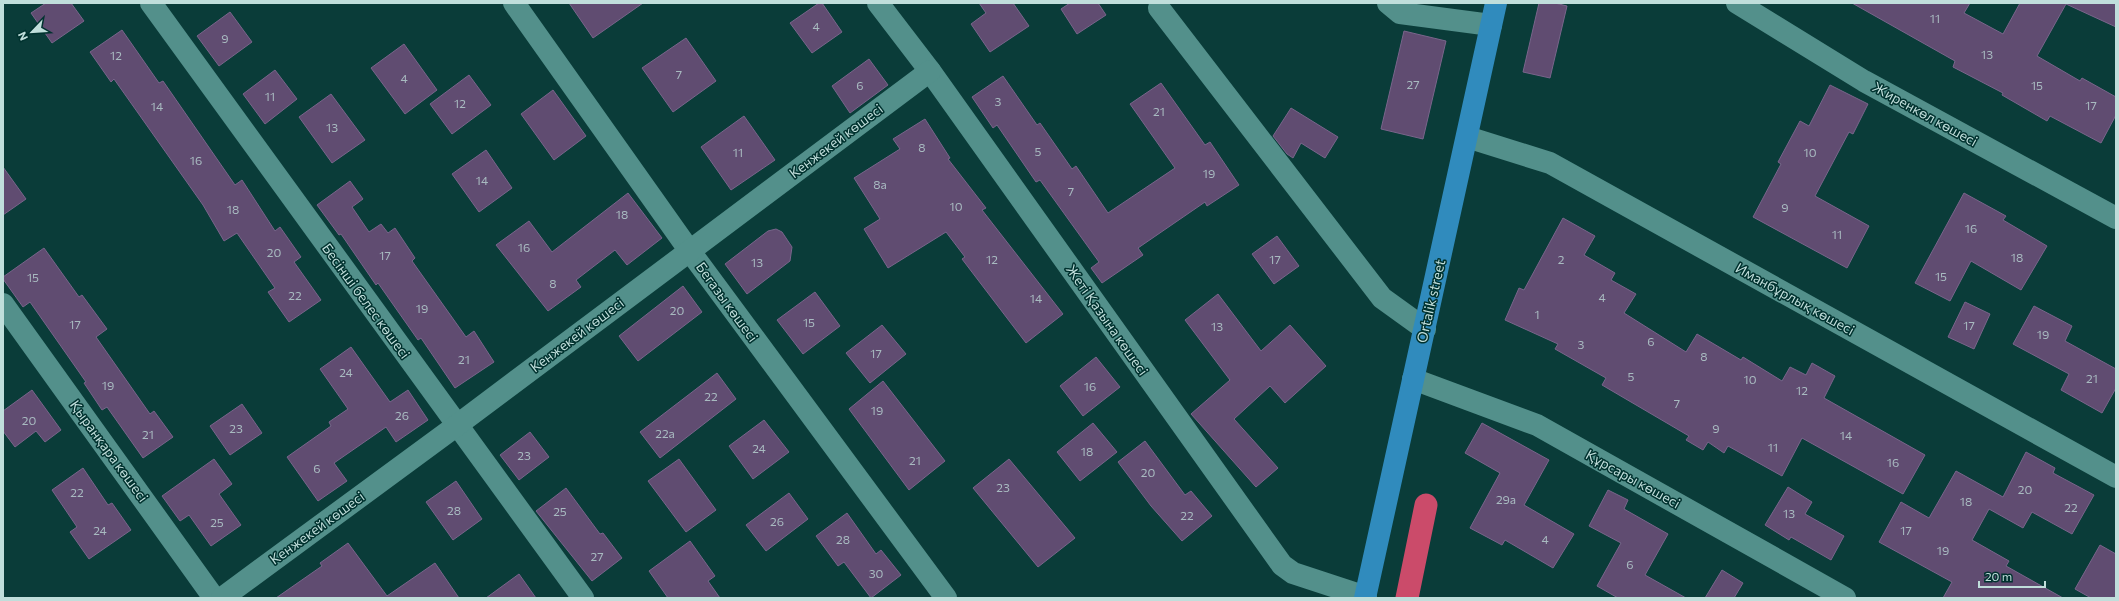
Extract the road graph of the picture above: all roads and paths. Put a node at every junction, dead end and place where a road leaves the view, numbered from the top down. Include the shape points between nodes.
1 (151, 3) edge
2 (514, 3) edge
3 (878, 3) edge
4 (1388, 3) edge
5 (1496, 3) edge
6 (1737, 3) edge
7 (1159, 8) dead end
8 (1491, 25) junction
9 (930, 71) junction
10 (1467, 137) junction
11 (2116, 218) edge
12 (689, 250) junction
13 (3, 304) edge
14 (1425, 329) junction
15 (1413, 379) junction
16 (456, 426) junction
17 (2116, 477) edge
18 (214, 598) edge
19 (222, 598) edge
20 (583, 598) edge
21 (946, 598) edge
22 (1365, 598) edge
23 (1845, 598) edge

1 - 16 street, Бесінші белес көшесі
2 - 12 street, Бегазы көшесі
3 - 9 street, Жеті Қазына көшесі
4 - 8 street via 1400,13
5 - 8 main road, Ortalik street
6 - 11 street, Жиренкөл көшесі via 1864,81
7 - 14 street via 1382,298
8 - 10 main road, Ortalik street
9 - 12 street, Кенжекей көшесі
9 - 22 street, Жеті Қазына көшесі via 1282,565 1294,573
10 - 14 main road, Ortalik street
10 - 17 street, Иманбұрлық көшесі via 1550,163
12 - 16 street, Кенжекей көшесі
12 - 21 street, Бегазы көшесі
13 - 18 street, Қыранқара көшесі
14 - 15 main road, Ortalik street
15 - 22 main road, Ortalik street
15 - 23 street, Құрсары көшесі via 1537,425
16 - 19 street, Кенжекей көшесі
16 - 20 street, Бесінші белес көшесі

